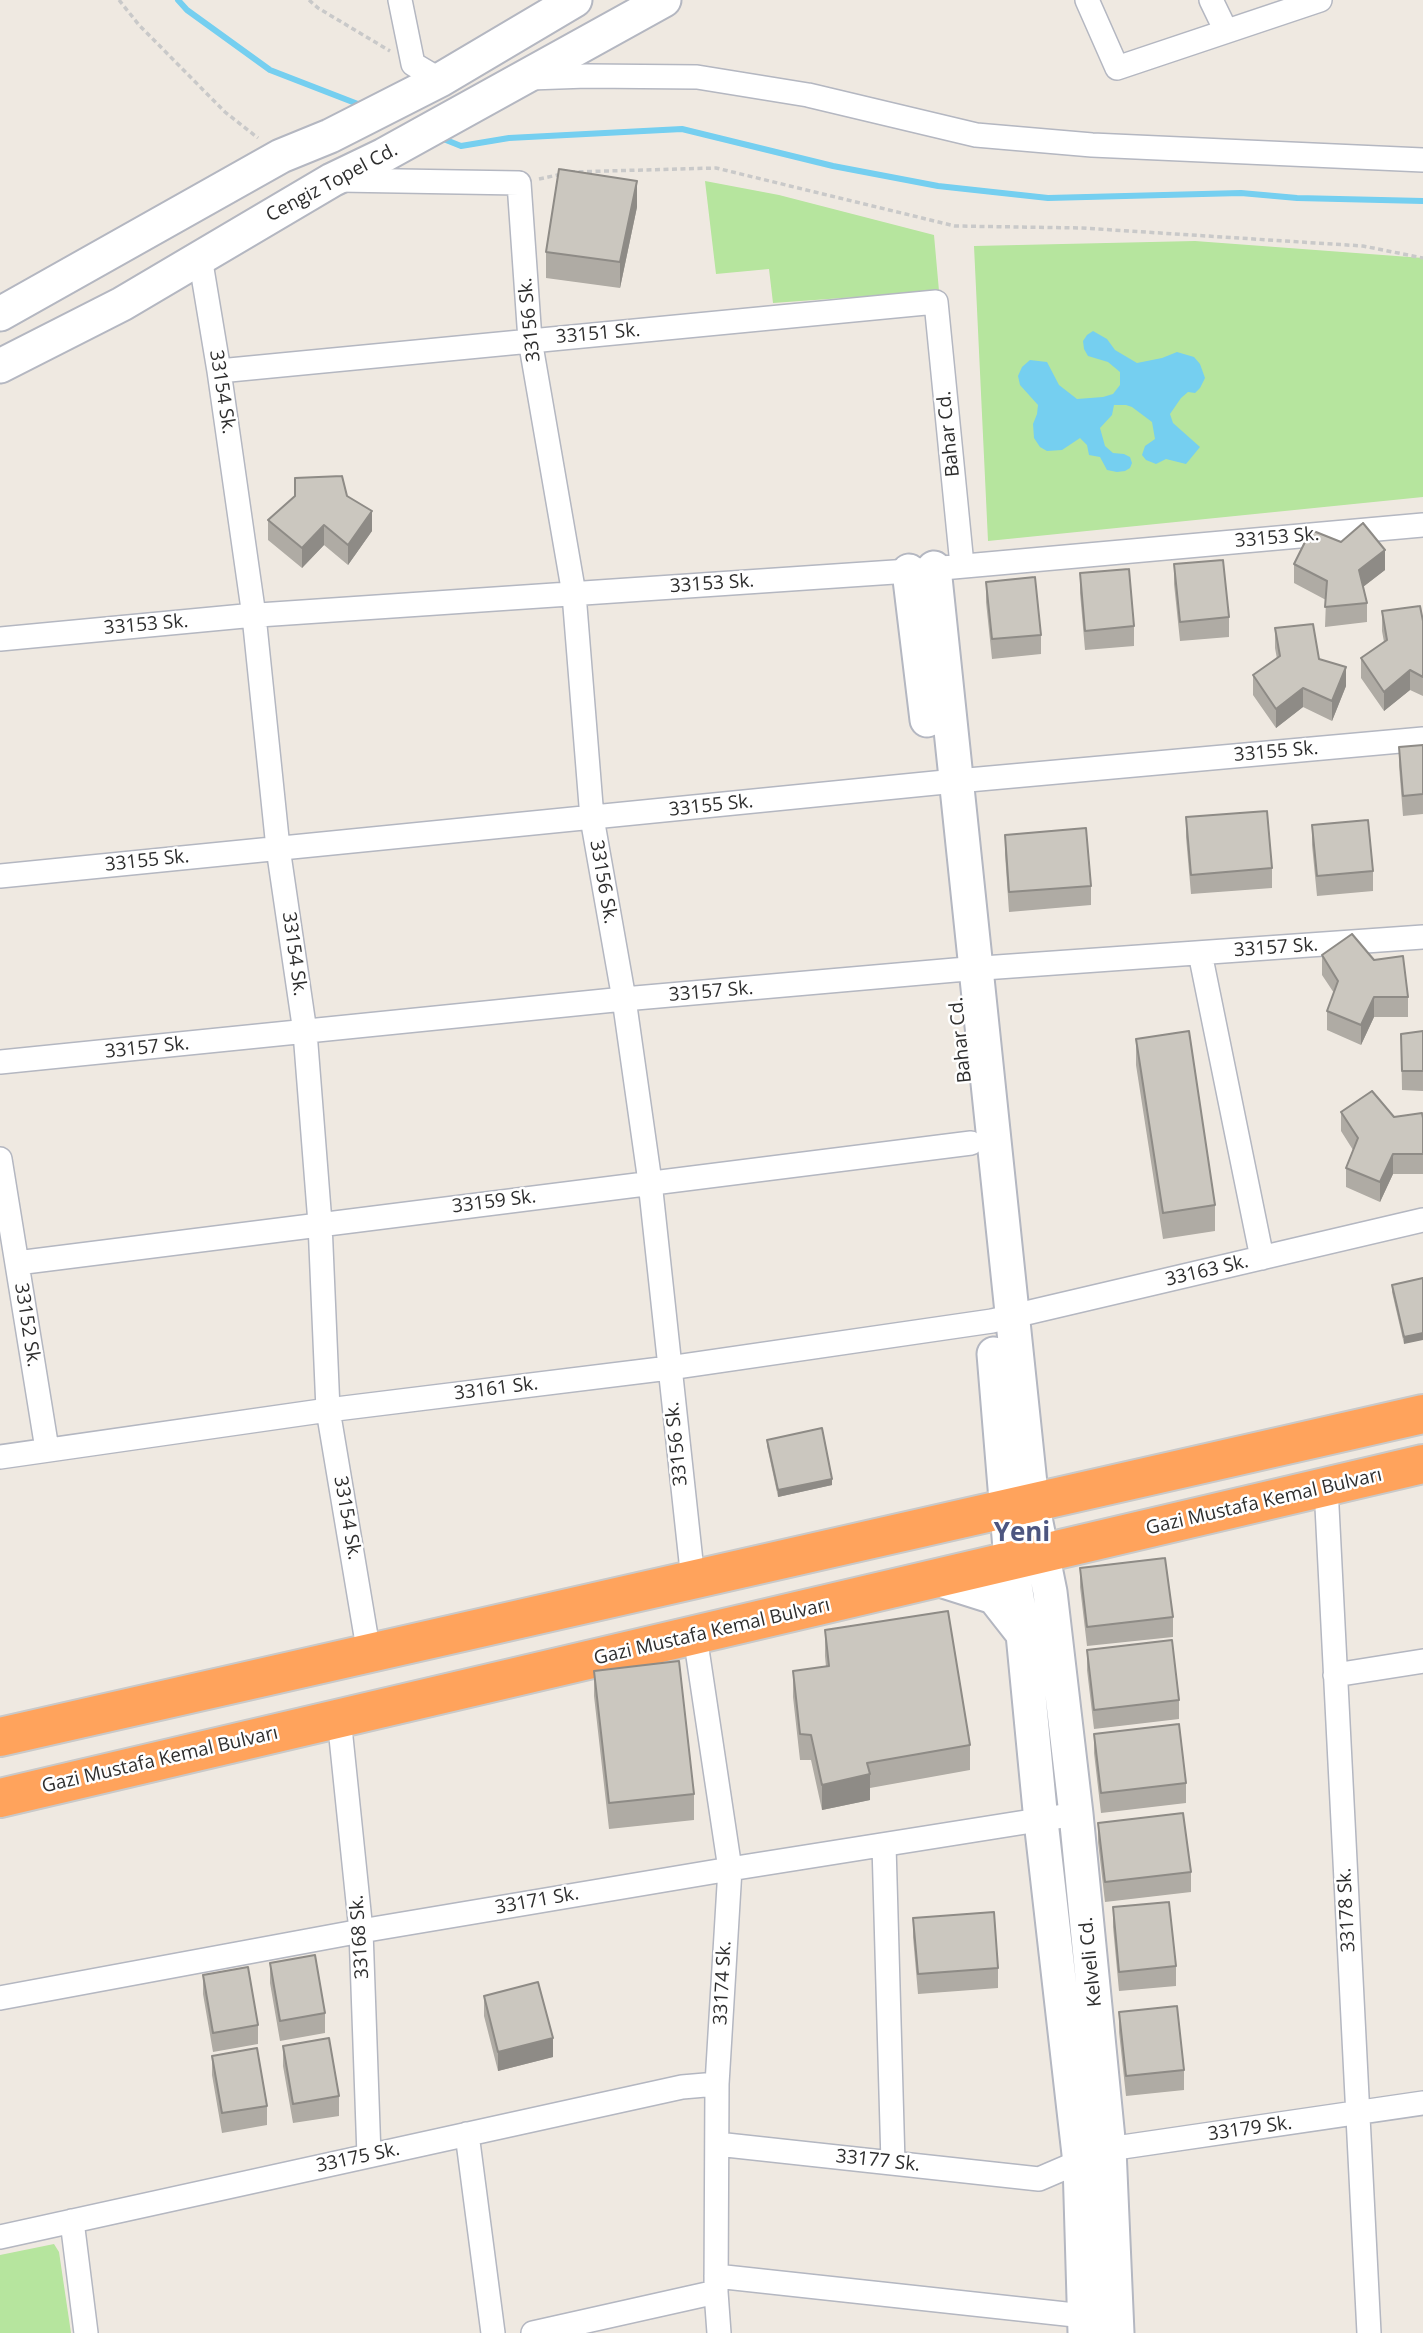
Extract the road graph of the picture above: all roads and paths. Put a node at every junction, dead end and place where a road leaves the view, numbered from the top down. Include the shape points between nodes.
1 (119, 0) edge
2 (309, 0) edge
3 (400, 0) edge
4 (575, 0) edge
5 (664, 0) edge
6 (1087, 0) edge
7 (1211, 0) edge
8 (1320, 0) edge
9 (1226, 32) junction
10 (426, 72) junction
11 (523, 78) junction
12 (281, 156) junction
13 (1423, 160) edge
14 (332, 180) junction
15 (519, 183) junction
16 (200, 257) junction
17 (1423, 258) edge
18 (936, 302) joint
19 (0, 314) edge
20 (530, 340) junction
21 (0, 366) edge
22 (219, 371) junction
23 (1423, 525) edge
24 (935, 568) junction
25 (574, 594) junction
26 (254, 616) junction
27 (0, 639) edge
28 (1423, 739) edge
29 (946, 782) junction
30 (592, 818) junction
31 (278, 848) junction
32 (0, 876) edge
33 (1423, 937) edge
34 (1200, 953) junction
35 (965, 970) junction
36 (624, 999) junction
37 (305, 1032) junction
38 (0, 1062) edge
39 (971, 1143) junction
40 (0, 1159) edge
41 (650, 1182) junction
42 (1423, 1220) edge
43 (320, 1223) junction
44 (1262, 1258) junction
45 (17, 1263) junction
46 (1002, 1319) junction
47 (669, 1367) junction
48 (328, 1410) junction
49 (1423, 1414) edge
50 (47, 1449) junction
51 (0, 1457) edge
52 (1423, 1464) edge
53 (1326, 1487) junction
54 (1019, 1506) junction
55 (1027, 1558) junction
56 (934, 1578) junction
57 (693, 1580) junction
58 (1050, 1591) junction
59 (1017, 1601) junction
60 (1023, 1634) junction
61 (695, 1636) junction
62 (369, 1654) junction
63 (1423, 1661) edge
64 (1335, 1675) junction
65 (339, 1718) junction
66 (0, 1737) edge
67 (0, 1798) edge
68 (1076, 1814) junction
69 (1041, 1821) junction
70 (884, 1845) junction
71 (730, 1868) junction
72 (361, 1931) junction
73 (0, 1998) edge
74 (717, 2084) junction
75 (1423, 2103) edge
76 (1356, 2113) junction
77 (467, 2134) junction
78 (717, 2144) junction
79 (1109, 2149) junction
80 (369, 2156) junction
81 (893, 2163) junction
82 (1080, 2163) junction
83 (1039, 2179) joint
84 (72, 2221) junction
85 (0, 2237) edge
86 (716, 2284) junction
87 (1085, 2324) edge
88 (86, 2333) edge
89 (493, 2333) edge
90 (533, 2333) edge
91 (719, 2333) edge
92 (1117, 2333) edge
93 (1369, 2333) edge

1 - 12 path via 225,112
2 - 10 path
3 - 10 street
4 - 10 street
5 - 11 street, Cengiz Topel Cd.
6 - 9 street via 1117,68
7 - 9 street
8 - 9 street
10 - 12 street via 330,136
11 - 13 street via 697,78 808,95 976,135 1092,145
11 - 14 street, Cengiz Topel Cd.
12 - 19 street
14 - 15 street
14 - 16 street, Cengiz Topel Cd.
15 - 17 path via 576,170 716,168 955,226 1082,228 1363,246
15 - 20 street, 33156 Sk.
16 - 21 street, Cengiz Topel Cd.
16 - 22 street, 33154 Sk.
18 - 20 street, 33151 Sk.
18 - 24 street, Bahar Cd.
20 - 22 street, 33151 Sk.
20 - 25 street, 33156 Sk.
22 - 26 street, 33154 Sk.
23 - 24 street, 33153 Sk.
24 - 25 street, 33153 Sk.
24 - 29 street, Bahar Cd.
25 - 26 street, 33153 Sk.
25 - 30 street, 33156 Sk.
26 - 27 street, 33153 Sk.
26 - 31 street, 33154 Sk.
28 - 29 street, 33155 Sk.
29 - 30 street, 33155 Sk.
29 - 35 street, Bahar Cd.
30 - 31 street, 33155 Sk.
30 - 36 street, 33156 Sk.
31 - 32 street, 33155 Sk.
31 - 37 street, 33154 Sk.
33 - 34 street, 33157 Sk.
34 - 35 street, 33157 Sk.
34 - 44 street
35 - 36 street, 33157 Sk.
35 - 39 street, Bahar Cd.
35 - 46 street, Bahar Cd.
36 - 37 street, 33157 Sk.
36 - 41 street, 33156 Sk.
37 - 38 street, 33157 Sk.
37 - 43 street, 33154 Sk.
39 - 41 street, 33159 Sk.
39 - 46 street, Bahar Cd.
40 - 45 street, 33152 Sk.
41 - 43 street, 33159 Sk.
41 - 47 street, 33156 Sk.
42 - 44 street, 33163 Sk.
43 - 45 street, 33159 Sk.
43 - 48 street, 33154 Sk.
44 - 46 street, 33163 Sk.
45 - 50 street, 33152 Sk.
46 - 47 street, 33161 Sk.
46 - 54 street, Bahar Cd.
47 - 48 street, 33161 Sk.
47 - 57 street, 33156 Sk.
48 - 50 street, 33161 Sk.
48 - 62 street, 33154 Sk.
49 - 54 highway
50 - 51 street, 33161 Sk.
52 - 53 highway, Gazi Mustafa Kemal Bulvarı
53 - 55 highway, Gazi Mustafa Kemal Bulvarı
53 - 64 street, 33178 Sk.
54 - 55 street, Kelveli Cd.
54 - 57 highway
55 - 56 highway, Gazi Mustafa Kemal Bulvarı
55 - 58 street, Kelveli Cd.
55 - 59 street, Kelveli Cd.
56 - 60 street via 994,1597
56 - 61 highway, Gazi Mustafa Kemal Bulvarı
57 - 62 highway
58 - 59 street
58 - 68 street, Kelveli Cd.
59 - 60 street, Kelveli Cd.
60 - 69 street, Kelveli Cd.
61 - 65 highway, Gazi Mustafa Kemal Bulvarı
61 - 71 street, 33174 Sk.
62 - 66 highway
63 - 64 street
64 - 76 street, 33178 Sk.
65 - 67 highway, Gazi Mustafa Kemal Bulvarı
65 - 72 street, 33168 Sk.
68 - 69 street, 33171 Sk.
68 - 79 street, Kelveli Cd.
69 - 70 street, 33171 Sk.
69 - 82 street, Kelveli Cd.
70 - 71 street, 33171 Sk.
70 - 81 street
71 - 72 street, 33171 Sk.
71 - 74 street, 33174 Sk.
72 - 73 street, 33171 Sk.
72 - 80 street, 33168 Sk.
74 - 77 street, 33175 Sk. via 682,2087
74 - 78 street, 33174 Sk.
75 - 76 street, 33179 Sk.
76 - 79 street, 33179 Sk.
76 - 93 street, 33178 Sk.
77 - 80 street, 33175 Sk.
77 - 89 street
78 - 81 street, 33177 Sk.
78 - 86 street, 33174 Sk.
79 - 82 street, 33179 Sk.
79 - 92 street, Kelveli Cd.
80 - 84 street, 33175 Sk.
81 - 83 street, 33177 Sk.
82 - 83 street, 33179 Sk.
82 - 87 street, Kelveli Cd.
84 - 85 street, 33175 Sk.
84 - 88 street
86 - 87 street
86 - 90 street
86 - 91 street, 33174 Sk.

